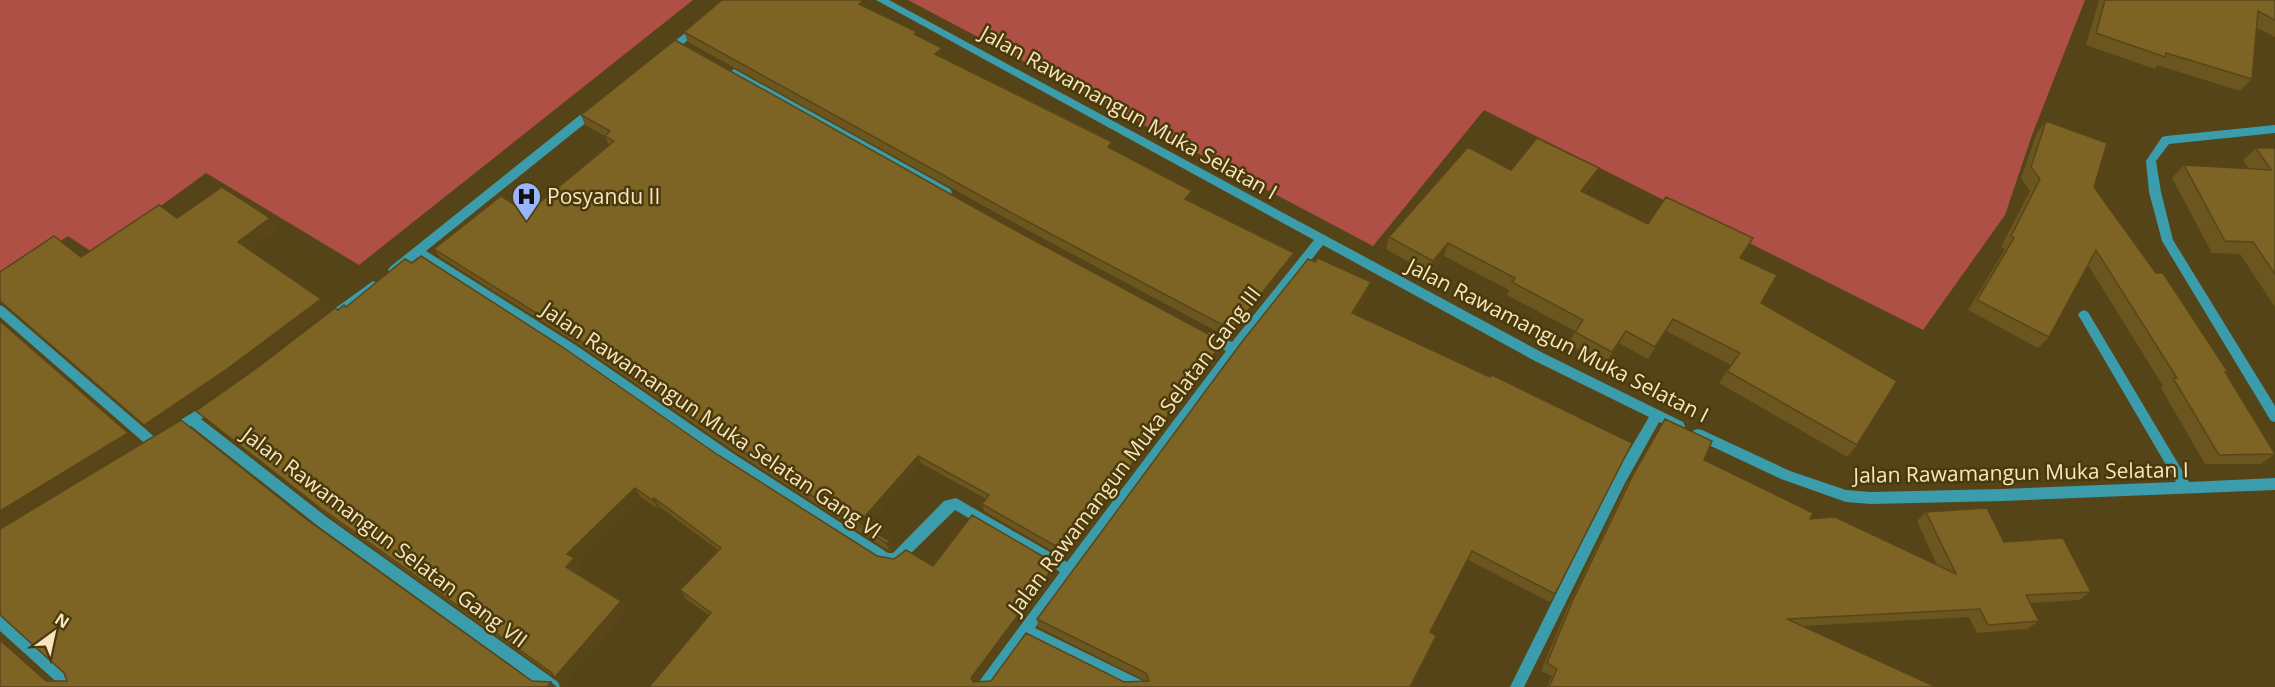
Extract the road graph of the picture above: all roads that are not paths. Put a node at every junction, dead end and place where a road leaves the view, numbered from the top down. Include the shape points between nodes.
1 (881, 0) edge
2 (704, 21) edge
3 (660, 58) edge
4 (719, 65) edge
5 (604, 102) edge
6 (2275, 129) edge
7 (959, 199) edge
8 (1320, 240) junction
9 (418, 251) junction
10 (0, 310) edge
11 (2084, 315) dead end
12 (326, 321) edge
13 (1203, 333) edge
14 (1234, 349) junction
15 (220, 401) edge
16 (1657, 415) junction
17 (2275, 417) edge
18 (193, 420) junction
19 (2275, 484) edge
20 (2186, 488) junction
21 (1069, 570) junction
22 (0, 622) edge
23 (1025, 630) junction
24 (72, 687) edge
25 (553, 687) edge
26 (982, 687) edge
27 (1140, 687) edge
28 (1517, 687) edge

1 - 8 street, Jalan Rawamangun Muka Selatan I
2 - 3 street via 683,46
4 - 7 street
5 - 9 street
6 - 17 street via 2166,140 2151,161 2168,241
8 - 14 street, Jalan Rawamangun Muka Selatan Gang III
8 - 16 street, Jalan Rawamangun Muka Selatan I
9 - 12 street
9 - 21 street, Jalan Rawamangun Muka Selatan Gang VI via 886,559 896,559 949,505 956,504
10 - 18 street via 148,446
11 - 20 street
13 - 14 street
14 - 21 street, Jalan Rawamangun Muka Selatan Gang III
15 - 18 street
16 - 20 street, Jalan Rawamangun Muka Selatan I via 1786,475 1846,496
16 - 28 street via 1620,479
18 - 25 street, Jalan Rawamangun Selatan Gang VII via 323,522
19 - 20 street, Jalan Rawamangun Muka Selatan I
21 - 23 street, Jalan Rawamangun Muka Selatan Gang III
22 - 24 street
23 - 26 street, Jalan Rawamangun Muka Selatan Gang III
23 - 27 street

